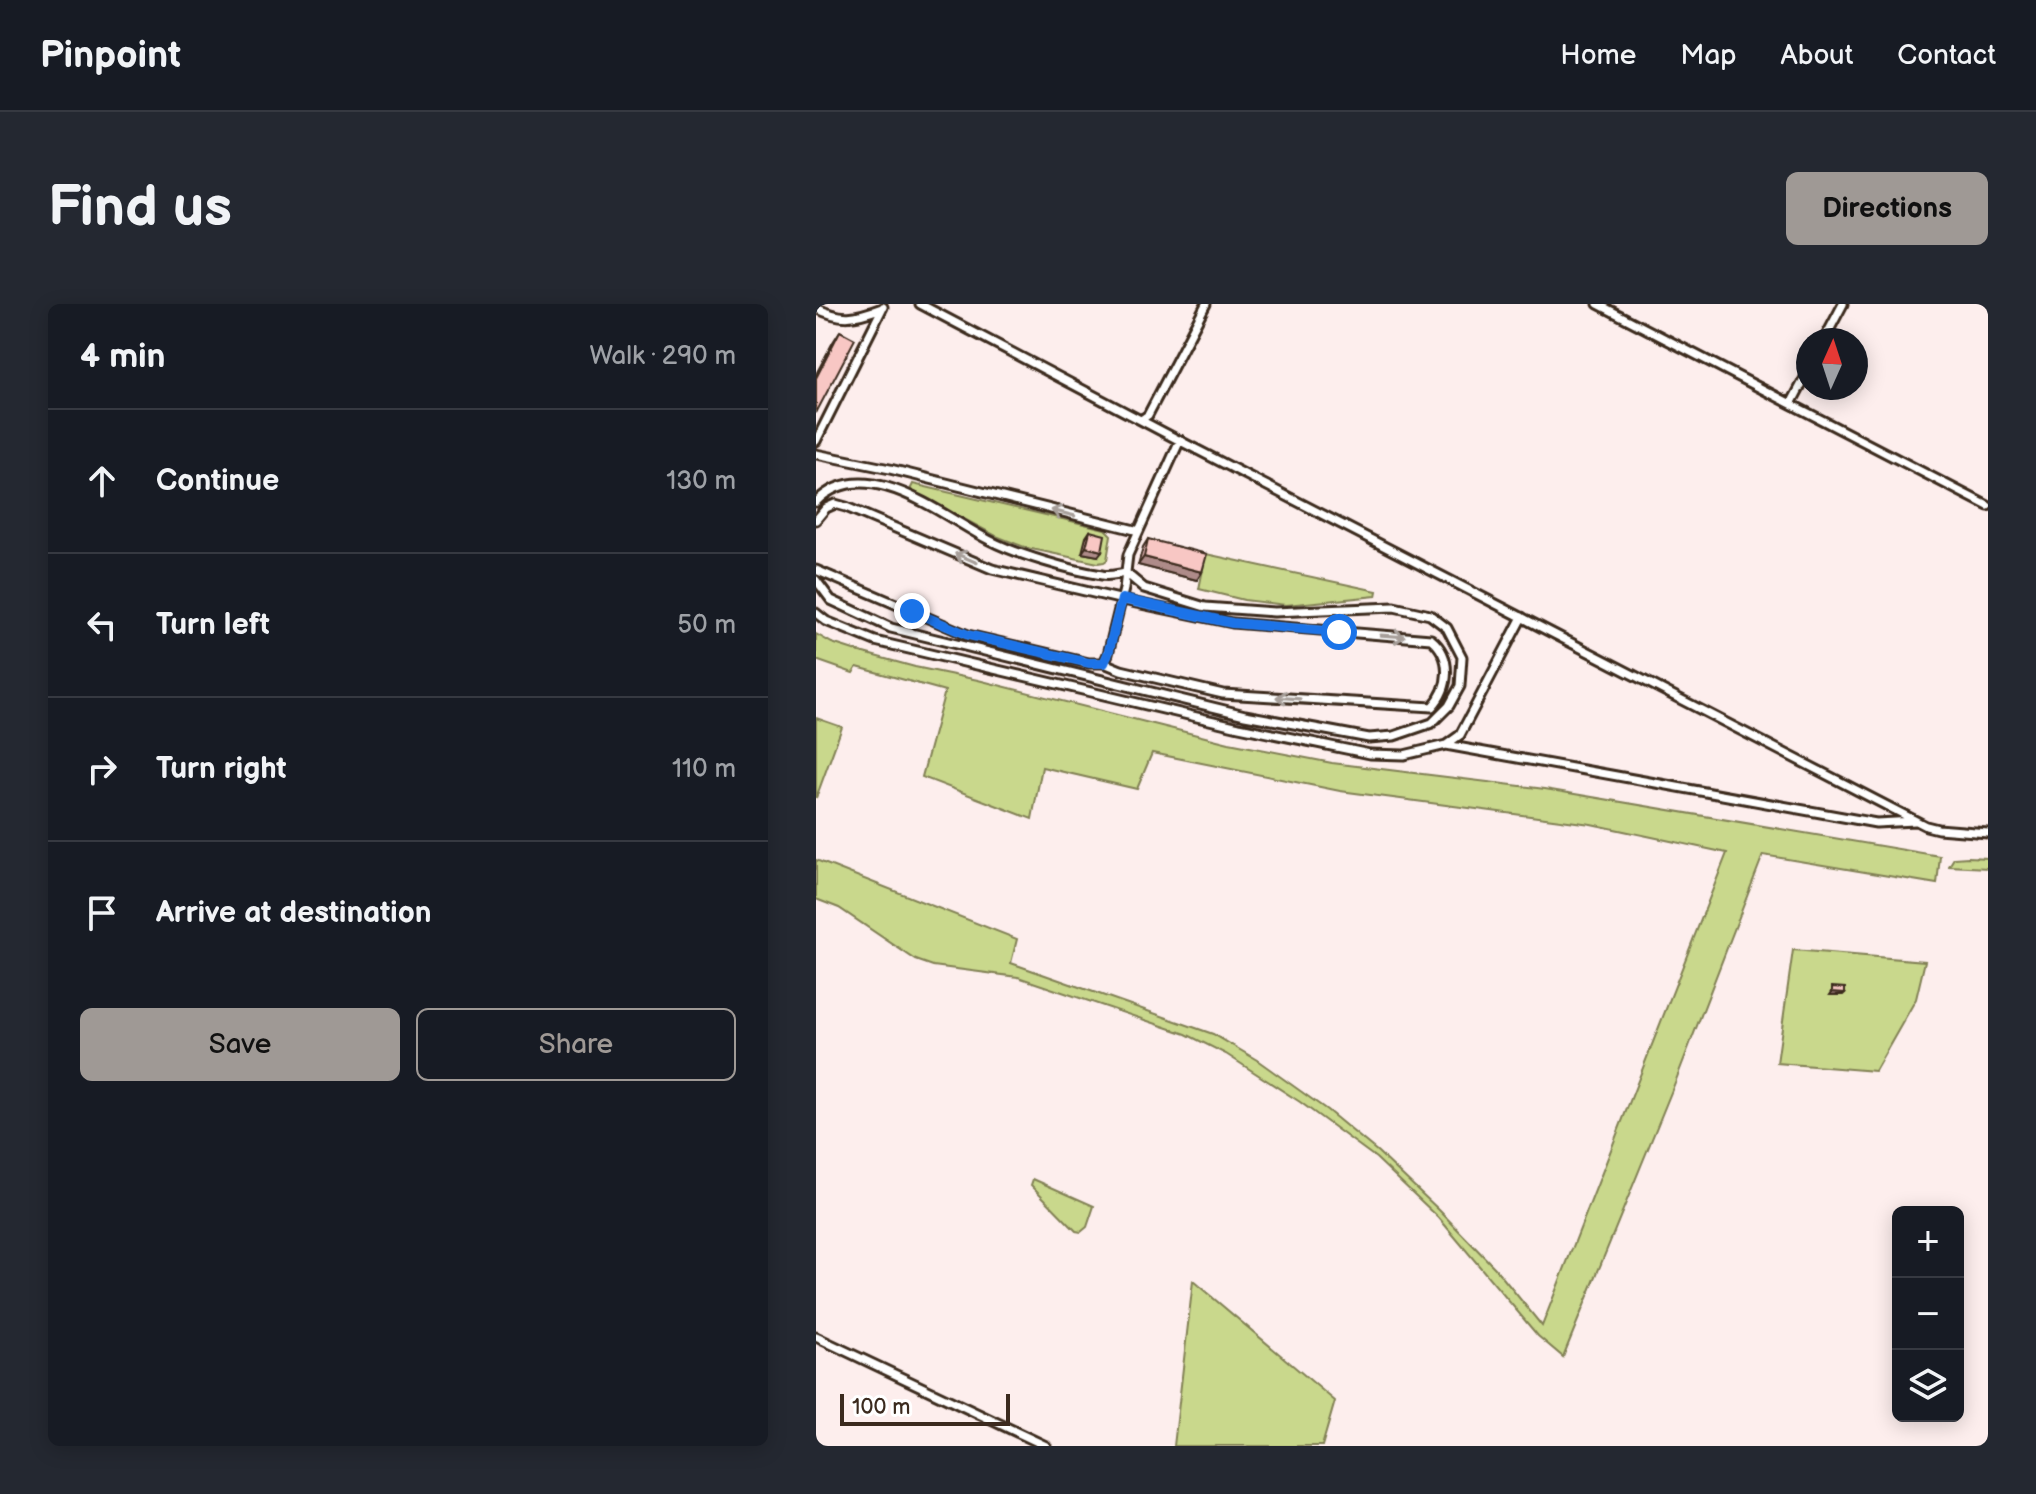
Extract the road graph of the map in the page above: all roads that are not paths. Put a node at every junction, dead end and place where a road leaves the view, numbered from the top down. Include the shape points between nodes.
1 (920, 304) edge
2 (1206, 304) edge
3 (1598, 304) edge
4 (1843, 304) edge
5 (884, 306) edge
6 (816, 308) edge
7 (1830, 328) edge
8 (1796, 395) edge
9 (1791, 404) junction
10 (1141, 420) junction
11 (1180, 440) junction
12 (816, 441) edge
13 (816, 454) edge
14 (816, 502) edge
15 (1988, 506) edge
16 (816, 520) edge
17 (1139, 531) junction
18 (816, 570) edge
19 (1126, 573) junction
20 (816, 580) edge
21 (1122, 599) junction
22 (816, 613) edge
23 (1522, 617) junction
24 (1104, 663) junction
25 (1446, 745) junction
26 (1917, 821) junction
27 (1988, 833) edge
28 (816, 1337) edge
29 (1046, 1446) edge

1 - 10 lane
2 - 10 lane
3 - 9 lane
4 - 7 lane
5 - 6 lane via 845,318
5 - 12 lane
8 - 9 lane
9 - 15 lane
10 - 11 lane
11 - 17 lane
11 - 23 lane
17 -> 13 lane
14 - 19 lane via 846,484 888,487 992,542 1105,576
21 -> 16 lane via 992,569 835,504
17 - 19 lane
18 - 24 lane via 968,635
19 - 20 lane via 1144,588 1205,607 1274,612 1394,607 1430,615 1447,628 1462,657 1460,686 1432,723 1369,738 1245,715 891,628 831,600
19 - 21 lane
21 - 24 lane
21 -> 24 lane via 1232,623 1431,639 1446,663 1446,685 1432,707 1421,707 1223,694
22 - 25 lane via 875,641 1239,727 1370,754 1404,755
23 - 25 lane via 1460,735
23 - 26 lane
25 - 26 lane via 1876,823
26 - 27 lane via 1938,829
28 - 29 lane

